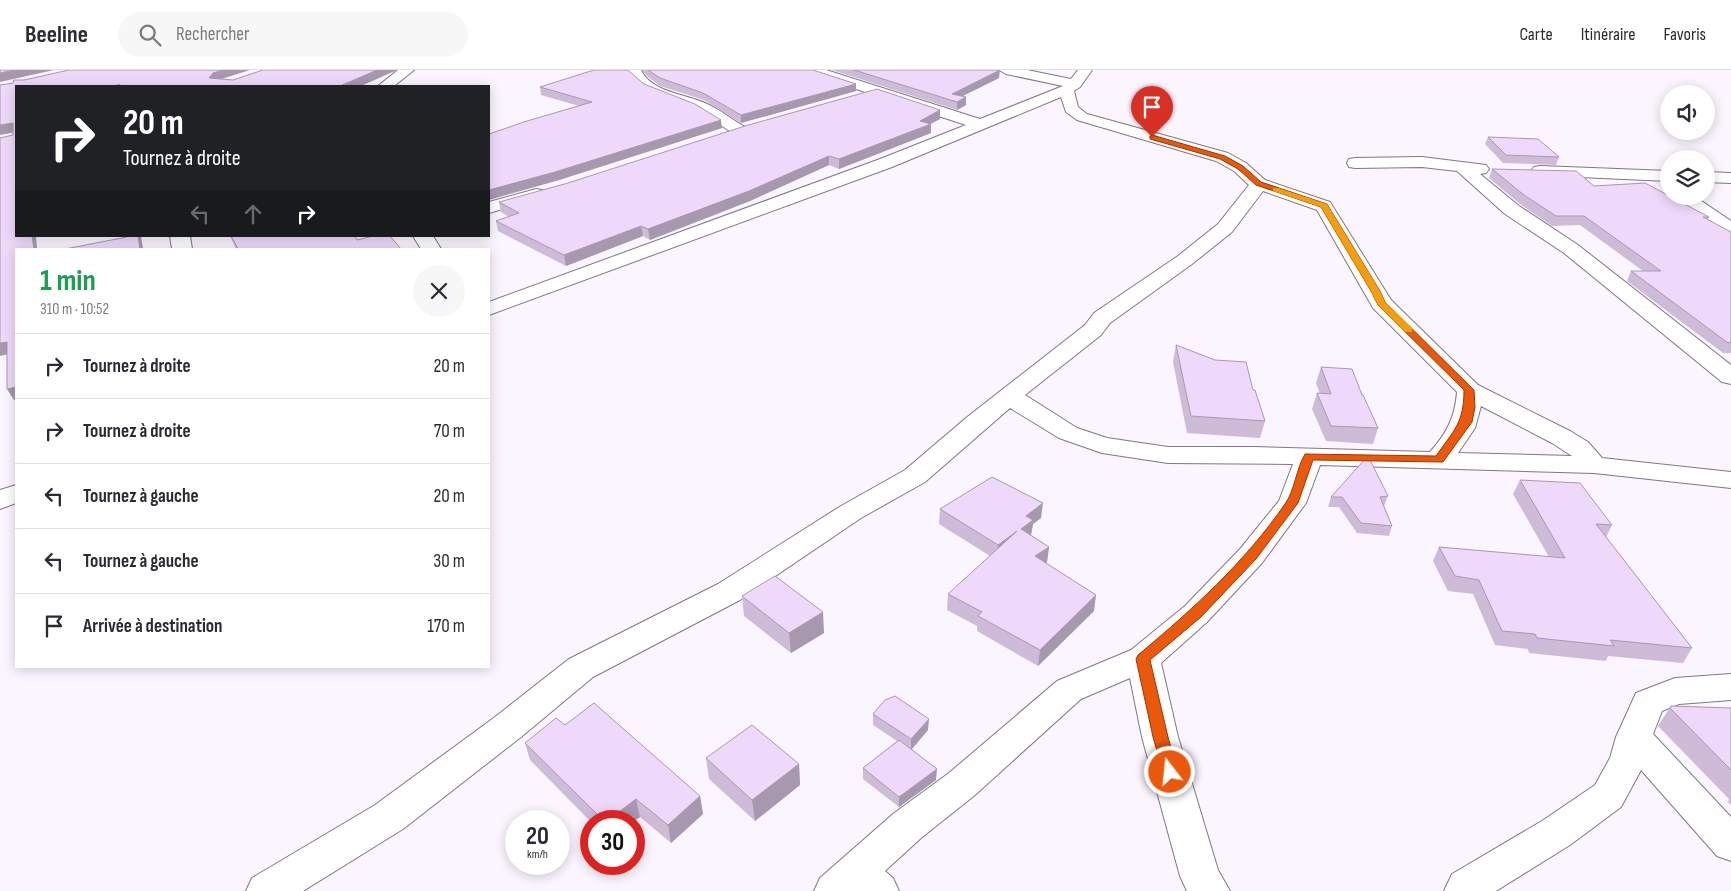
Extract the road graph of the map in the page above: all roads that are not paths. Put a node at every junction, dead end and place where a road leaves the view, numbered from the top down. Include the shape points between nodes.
1 (407, 70) edge
2 (634, 70) edge
3 (812, 70) edge
4 (1006, 70) edge
5 (1086, 70) edge
6 (1037, 73) edge
7 (386, 85) edge
8 (1070, 87) junction
9 (875, 92) junction
10 (847, 100) edge
11 (756, 125) edge
12 (982, 125) junction
13 (738, 130) junction
14 (722, 136) edge
15 (1355, 163) dead end
16 (1463, 168) junction
17 (1492, 169) edge
18 (1521, 170) edge
19 (1648, 175) junction
20 (1660, 176) edge
21 (1715, 177) edge
22 (1731, 178) edge
23 (1660, 183) edge
24 (1258, 184) junction
25 (554, 189) edge
26 (1694, 205) edge
27 (490, 208) edge
28 (1731, 229) edge
29 (424, 237) edge
30 (430, 248) edge
31 (490, 309) edge
32 (1731, 377) edge
33 (1469, 390) junction
34 (1009, 396) junction
35 (1309, 457) junction
36 (1439, 459) junction
37 (1594, 465) junction
38 (1731, 480) edge
39 (15, 493) edge
40 (0, 500) edge
41 (1143, 659) junction
42 (1731, 687) edge
43 (1634, 737) junction
44 (1731, 844) edge
45 (857, 884) edge
46 (267, 891) edge
47 (1210, 891) edge
48 (1465, 891) edge

1 - 7 street
2 - 13 street via 649,87 696,105
3 - 9 street
4 - 6 street
5 - 8 street
6 - 8 street
8 - 12 street
8 - 24 street via 1071,109 1082,117 1222,157 1240,167
9 - 10 street
9 - 12 street
11 - 13 street
12 - 31 street
13 - 14 street
15 - 16 street via 1422,162
16 - 17 street
16 - 32 street via 1512,210 1571,249
18 - 19 street
19 - 20 street
19 - 23 street
21 - 22 street
24 - 33 street via 1324,206 1381,304
24 - 34 street via 1225,228 1102,318 1093,330
25 - 27 street
26 - 28 street
29 - 30 street
33 - 36 street via 1466,422
33 - 37 street via 1562,437 1579,448
34 - 35 street via 1068,433 1102,445 1168,455
34 - 46 street via 915,476 851,512 729,592 581,668 389,817
35 - 36 street
35 - 41 street via 1292,503 1251,556 1196,614
36 - 37 street
37 - 38 street
39 - 40 street
41 - 45 street via 1069,690 962,784 907,826
41 - 47 street via 1163,746 1200,876
42 - 43 street via 1675,691 1648,702
43 - 44 street
43 - 48 street via 1628,760 1608,796

